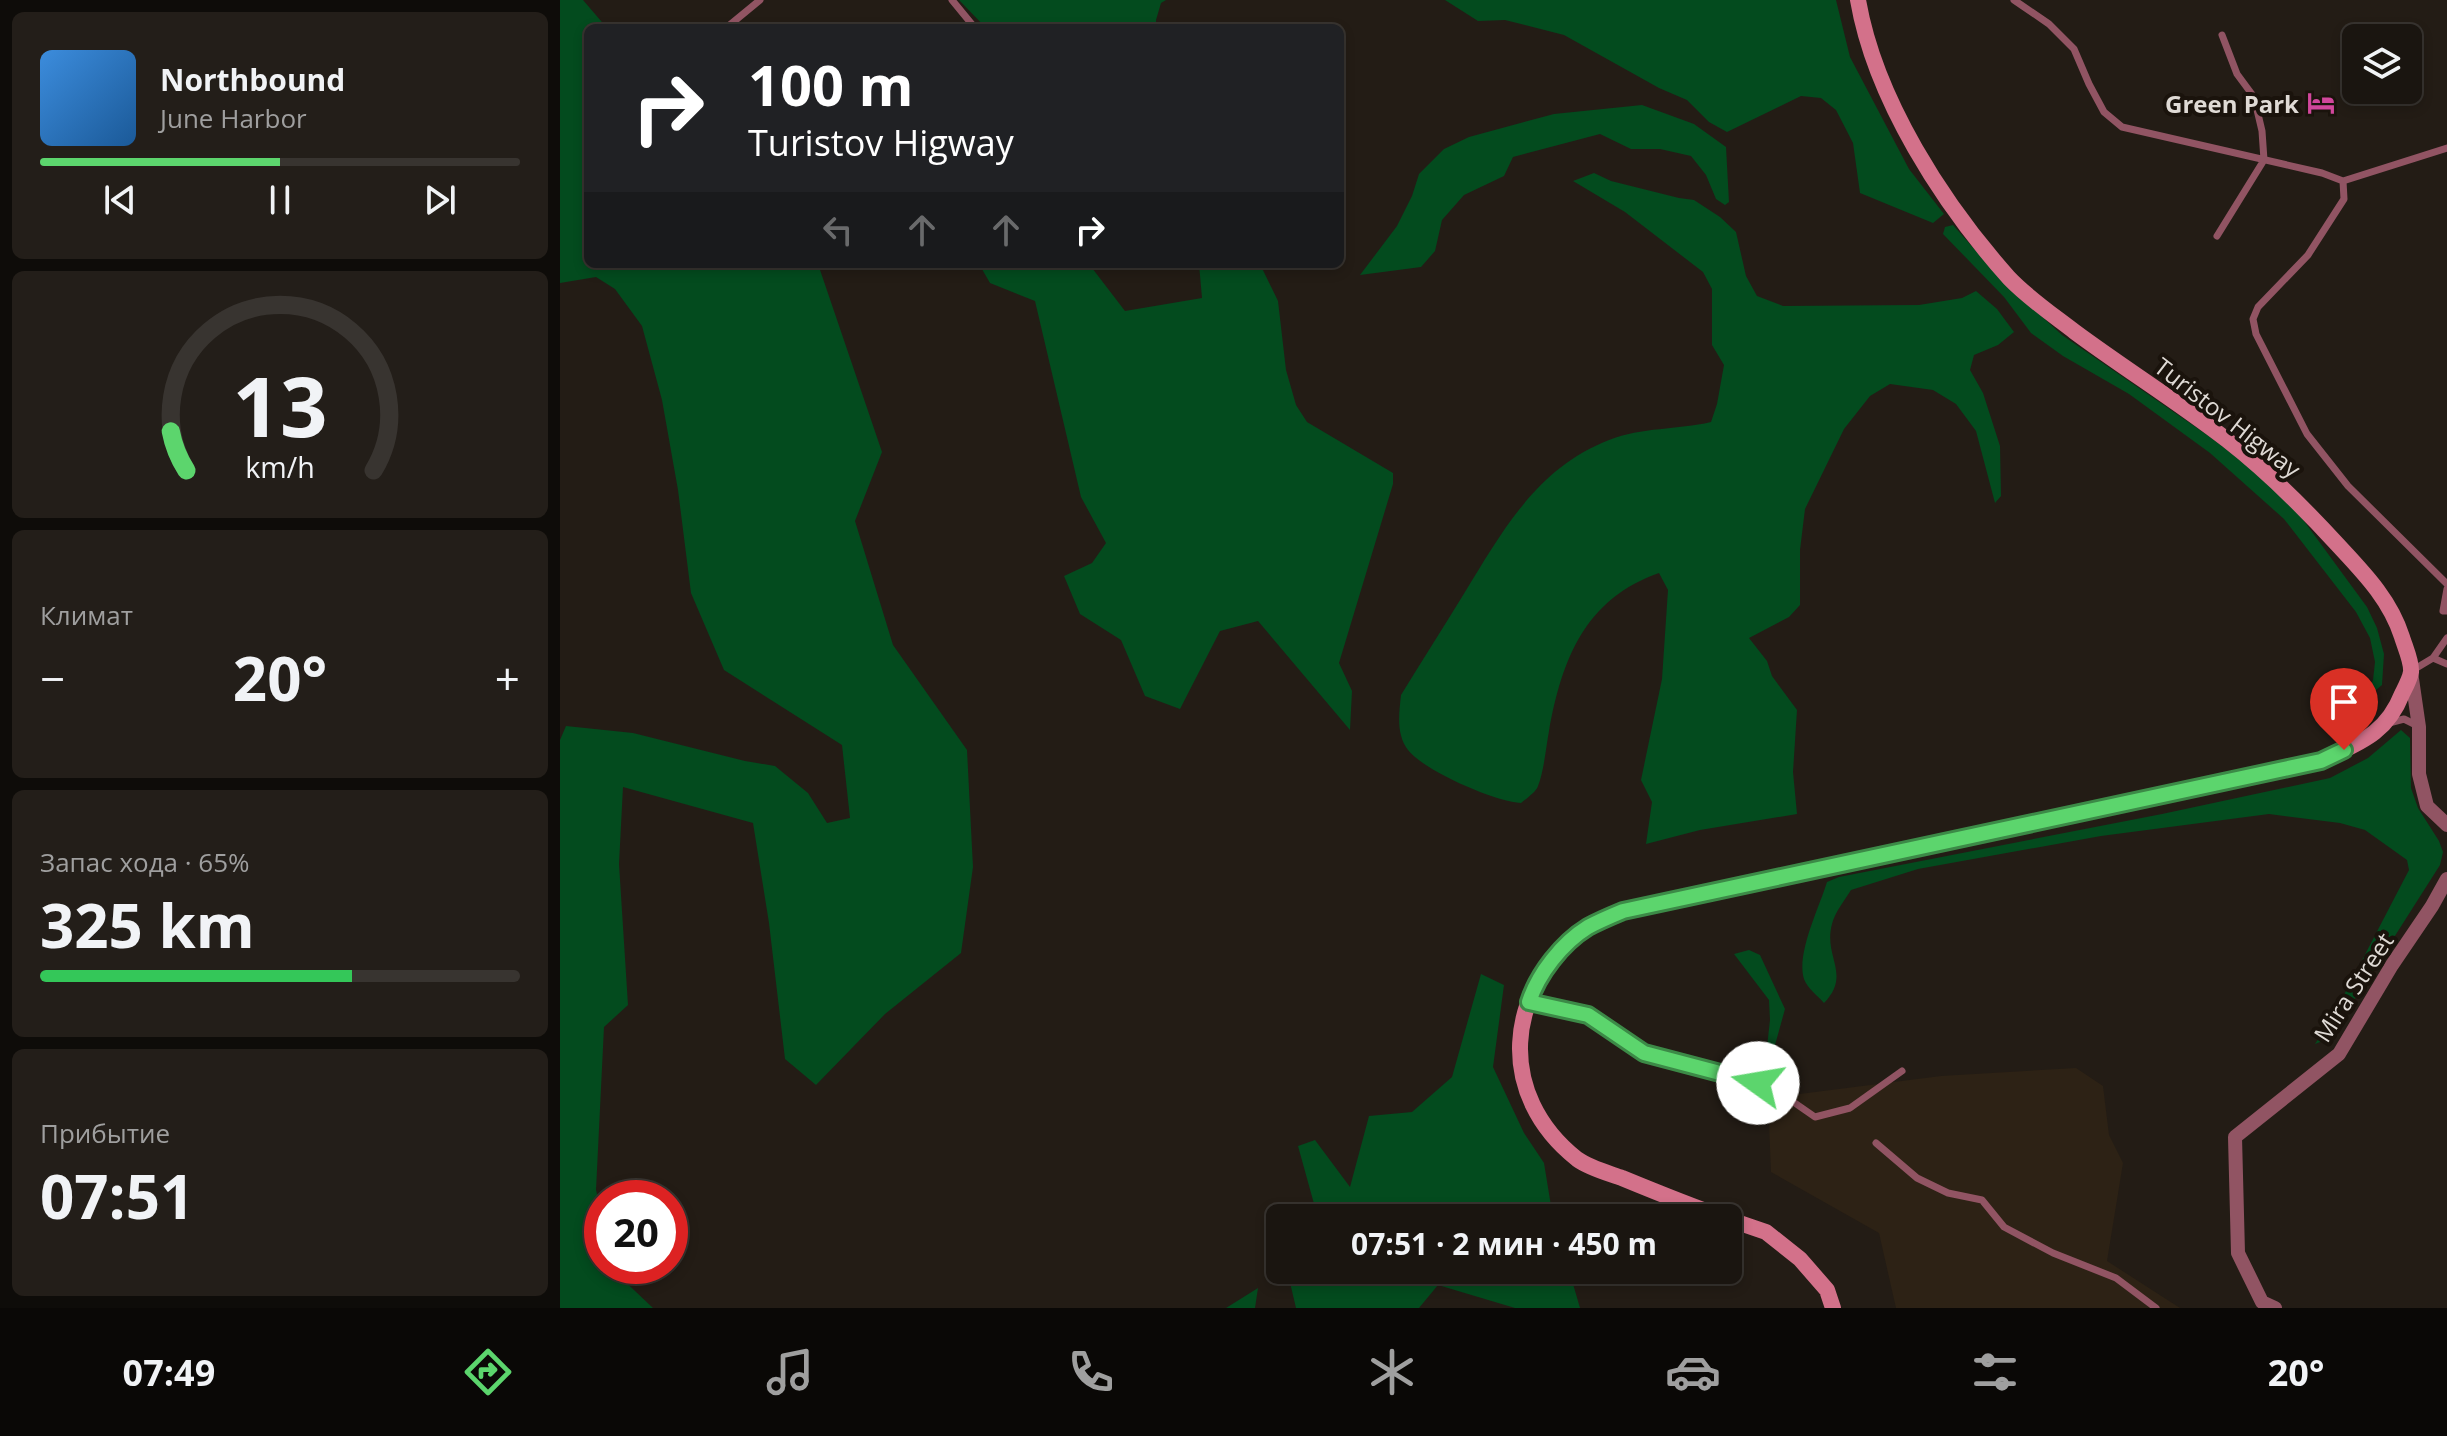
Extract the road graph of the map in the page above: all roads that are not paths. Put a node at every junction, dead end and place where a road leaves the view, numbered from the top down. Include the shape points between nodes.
1 (760, 0) edge
2 (952, 0) edge
3 (1858, 0) edge
4 (2014, 0) edge
5 (731, 24) edge
6 (972, 24) edge
7 (2222, 35) dead end
8 (2447, 148) edge
9 (2264, 160) junction
10 (2343, 181) junction
11 (2217, 236) dead end
12 (2447, 587) edge
13 (2447, 611) edge
14 (2447, 638) edge
15 (2433, 658) junction
16 (2447, 664) edge
17 (2411, 671) junction
18 (2383, 725) junction
19 (2419, 727) junction
20 (2447, 825) edge
21 (2447, 879) edge
22 (1529, 1002) junction
23 (1902, 1071) dead end
24 (1876, 1143) dead end
25 (1690, 1204) edge
26 (1742, 1224) edge
27 (1833, 1308) edge
28 (2156, 1308) edge
29 (2275, 1308) edge

1 - 5 lane
2 - 6 lane
3 - 17 main road, Turistov Higway via 1870,53 1898,116 1948,200 2011,279 2088,342 2227,440 2296,500 2389,605
4 - 9 lane via 2074,49 2104,112 2122,127
7 - 9 lane via 2237,74 2254,97
8 - 10 lane
9 - 10 lane
9 - 11 lane
10 - 12 lane via 2344,199 2308,255 2258,307 2253,319 2256,334 2307,434 2348,486
12 - 13 lane
14 - 15 lane
15 - 16 lane
15 - 17 lane
17 - 18 main road via 2395,713
17 - 19 street
18 - 19 lane via 2404,719
18 - 22 main road via 2321,761 1623,911 1586,928 1557,955
19 - 20 street via 2419,774 2427,806
21 - 29 street, Mira Street via 2339,1054 2235,1137 2238,1253 2262,1302
22 - 23 lane via 1588,1015 1644,1053 1758,1083 1815,1117 1850,1108
22 - 25 main road via 1519,1059 1530,1101 1550,1133 1579,1161
24 - 28 lane via 1917,1178 1948,1193 1982,1200 2004,1227 2116,1278
26 - 27 main road via 1766,1232 1800,1259 1827,1290

